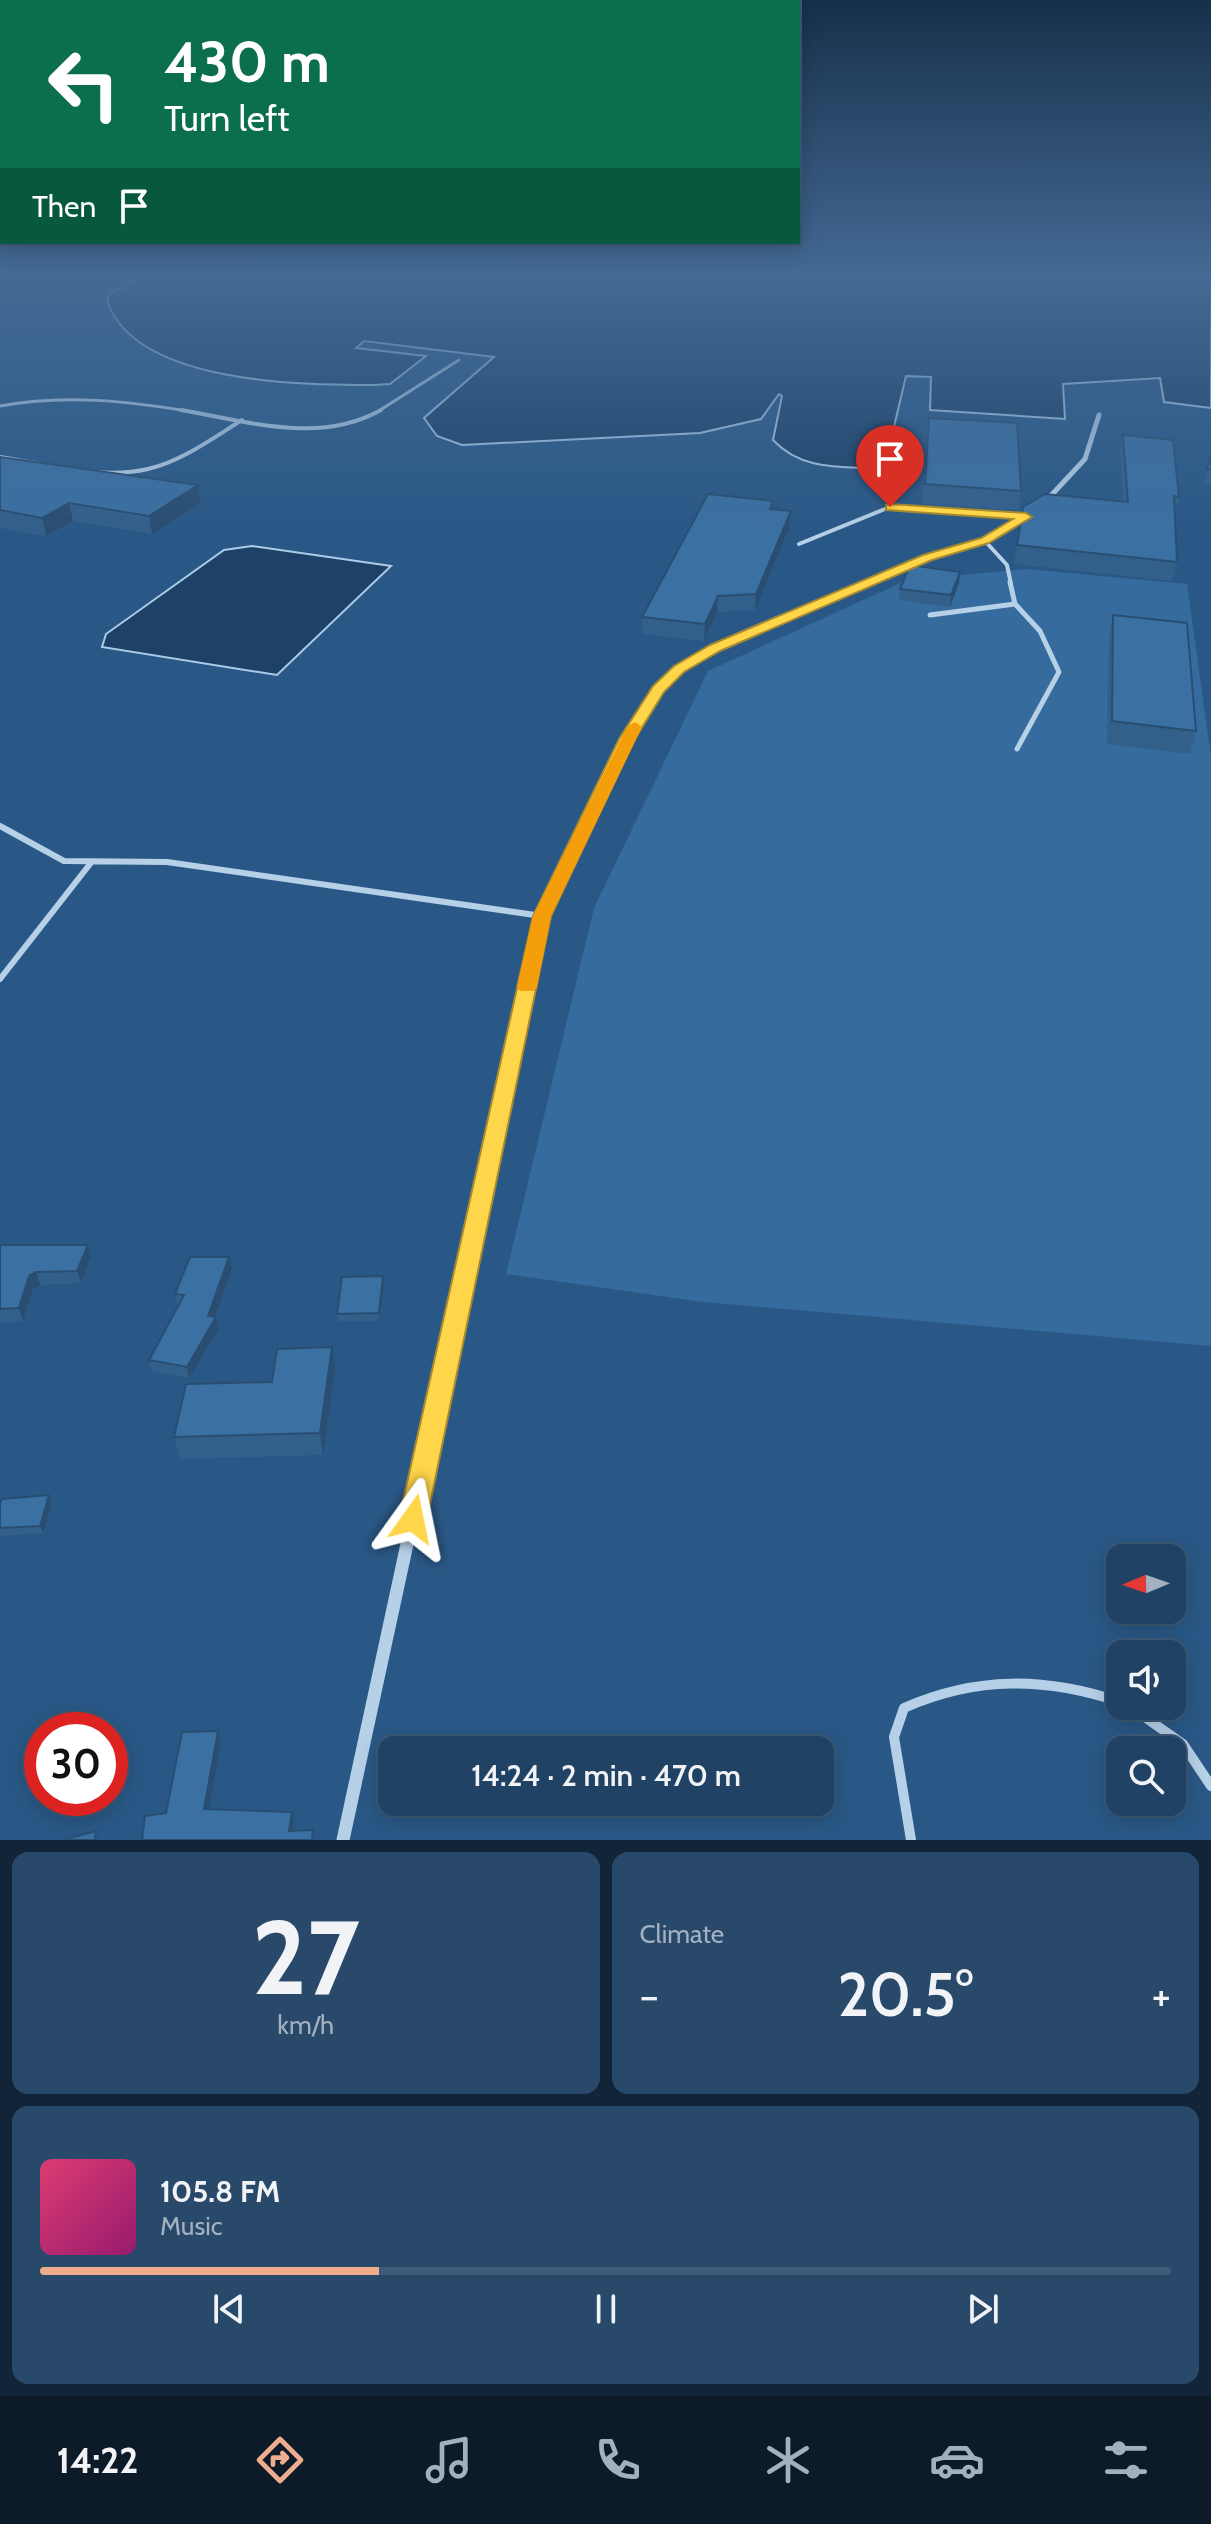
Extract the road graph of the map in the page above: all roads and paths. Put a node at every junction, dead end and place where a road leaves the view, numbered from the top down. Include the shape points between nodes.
1 (459, 360) dead end
2 (0, 406) edge
3 (1099, 415) dead end
4 (242, 420) junction
5 (0, 457) edge
6 (1026, 517) junction
7 (985, 541) junction
8 (799, 544) dead end
9 (1015, 604) junction
10 (930, 615) dead end
11 (1017, 749) dead end
12 (0, 826) edge
13 (90, 864) junction
14 (542, 916) junction
15 (0, 979) edge
16 (1106, 1697) edge
17 (1149, 1720) edge
18 (1211, 1786) edge
19 (343, 1840) edge
20 (911, 1840) edge

1 - 4 lane via 351,425 322,429
2 - 4 lane via 95,398
3 - 6 street via 1085,459
4 - 5 lane via 186,454 139,470
6 - 7 street
6 - 8 lane via 890,507
7 - 9 lane via 1007,565
7 - 14 street via 928,558 715,648 679,669 658,689 627,739
9 - 10 lane
9 - 11 lane via 1040,631 1059,672
12 - 13 lane via 64,861
13 - 14 lane via 167,862
13 - 15 lane
14 - 19 street
16 - 20 lane via 1035,1681 981,1683 936,1691 904,1708 894,1737
17 - 18 lane via 1183,1744

